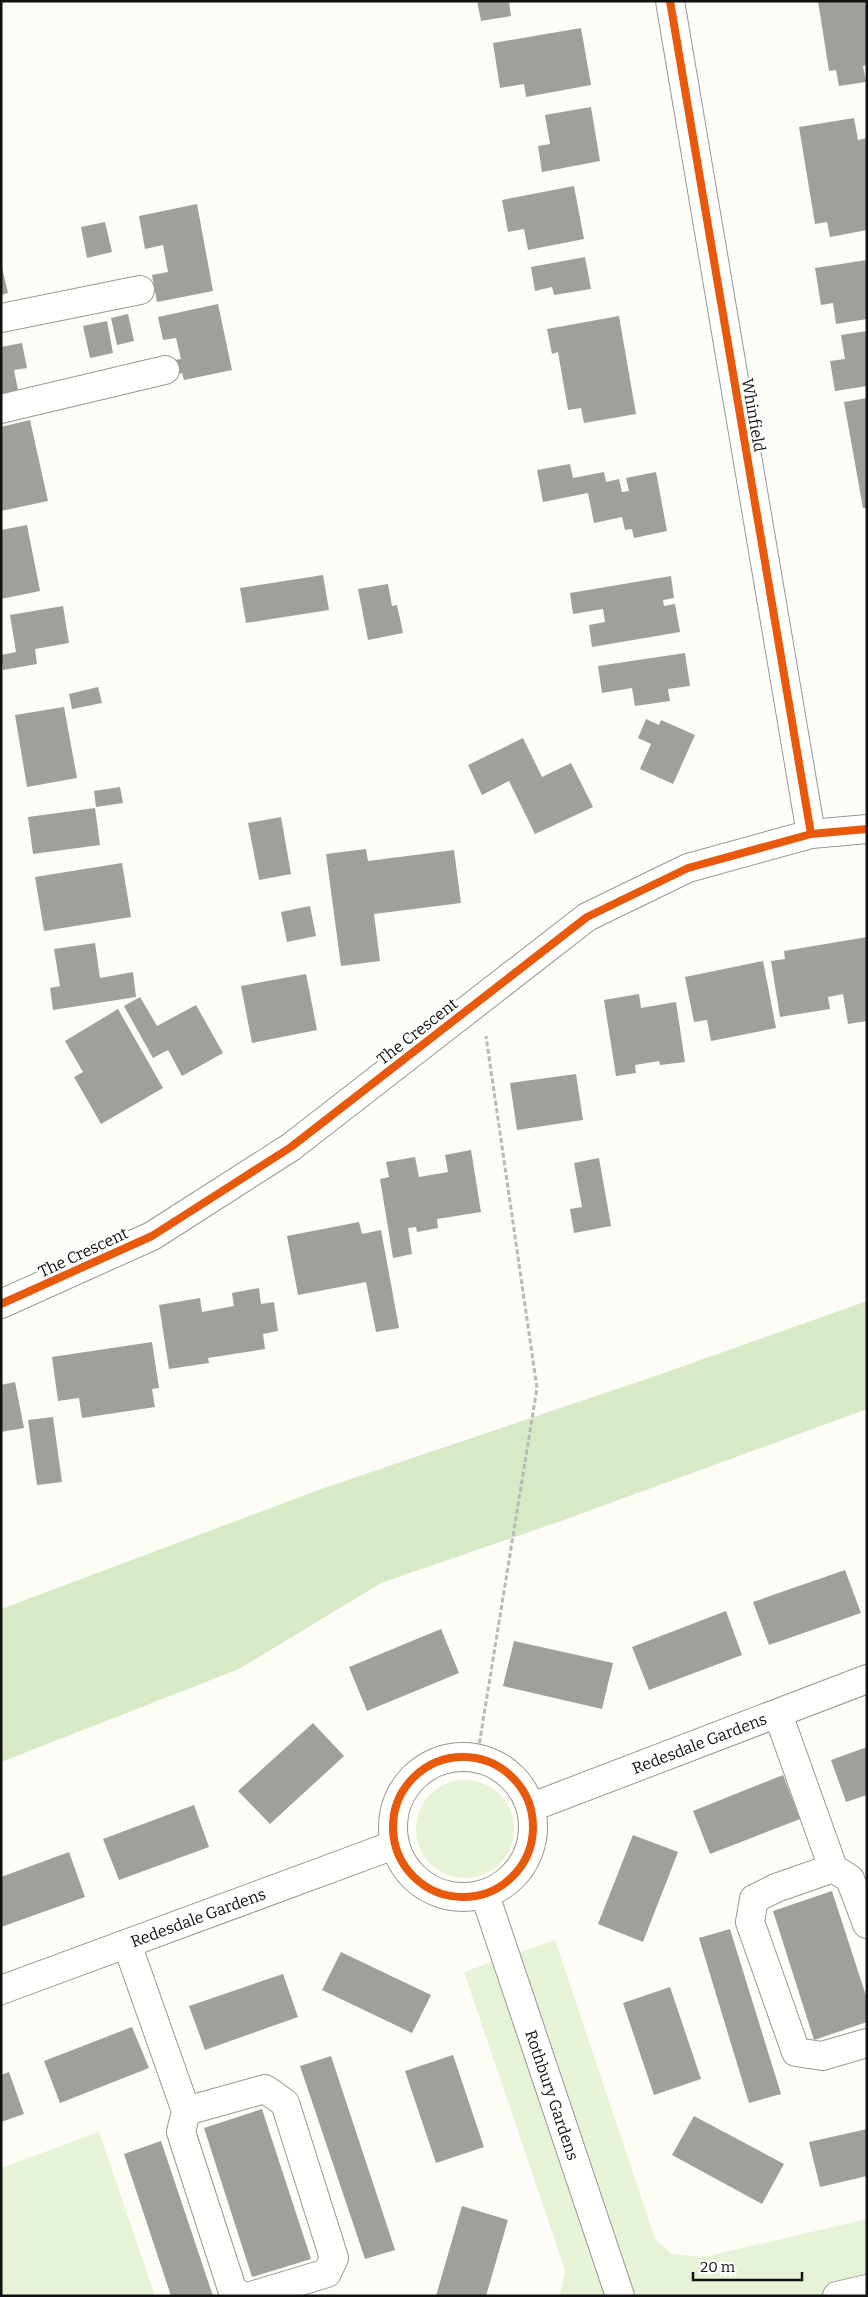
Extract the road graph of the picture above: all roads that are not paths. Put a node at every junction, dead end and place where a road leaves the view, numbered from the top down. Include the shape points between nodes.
1 (670, 1) edge
2 (140, 290) dead end
3 (1, 318) edge
4 (164, 370) dead end
5 (1, 409) edge
6 (867, 829) edge
7 (811, 834) junction
8 (3, 1295) edge
9 (867, 1679) edge
10 (778, 1714) junction
11 (532, 1807) junction
12 (394, 1845) junction
13 (834, 1868) junction
14 (485, 1895) junction
15 (867, 1924) edge
16 (127, 1944) junction
17 (1, 1990) edge
18 (867, 2043) edge
19 (186, 2111) junction
20 (867, 2289) edge
21 (242, 2296) edge
22 (251, 2296) edge
23 (620, 2296) edge
24 (837, 2296) edge

1 - 7 street, Whinfield
2 - 3 street
4 - 5 street
6 - 7 street, The Crescent
7 - 8 street, The Crescent via 688,868 587,917 283,1153 152,1236
9 - 10 street, Redesdale Gardens
10 - 11 street, Redesdale Gardens
10 - 13 street
11 - 12 street via 514,1776 500,1766 477,1758 456,1756 432,1763 416,1774 401,1793 393,1820
11 - 14 street via 535,1832 530,1853 509,1882
12 - 14 street via 400,1860 415,1880 448,1897
12 - 16 street, Redesdale Gardens
13 - 15 street via 850,1879
13 - 18 street via 776,1888 754,1900 750,1922 796,2052 822,2056
14 - 23 street, Rothbury Gardens
16 - 17 street, Redesdale Gardens
16 - 19 street
19 - 21 street via 181,2132 232,2289
19 - 22 street via 265,2089 285,2103 334,2258 327,2273
20 - 24 street

